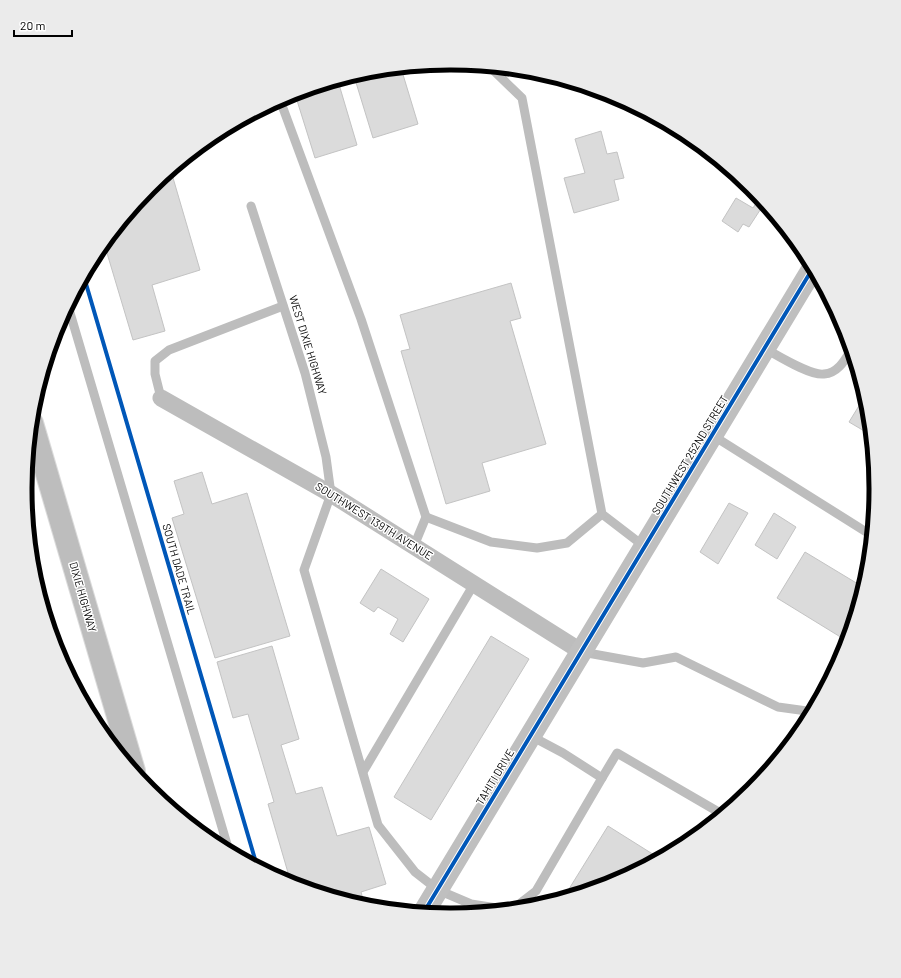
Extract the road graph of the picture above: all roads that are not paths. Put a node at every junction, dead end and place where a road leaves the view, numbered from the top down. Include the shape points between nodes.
1 (496, 73) edge
2 (282, 106) edge
3 (251, 206) dead end
4 (809, 273) edge
5 (283, 306) junction
6 (70, 314) edge
7 (764, 348) junction
8 (848, 356) edge
9 (161, 398) joint
10 (712, 435) junction
11 (36, 436) edge
12 (331, 494) junction
13 (602, 514) junction
14 (426, 517) junction
15 (866, 531) edge
16 (414, 546) junction
17 (645, 547) junction
18 (474, 584) junction
19 (582, 652) junction
20 (805, 711) edge
21 (531, 736) junction
22 (130, 758) edge
23 (363, 772) junction
24 (602, 778) junction
25 (717, 811) edge
26 (226, 842) edge
27 (438, 890) junction
28 (524, 901) edge
29 (485, 906) edge
30 (427, 907) edge

1 - 13 lane via 522,98
2 - 14 lane via 361,318
3 - 5 lane, WEST DIXIE HIGHWAY
4 - 7 street, SOUTHWEST 252ND STREET
5 - 9 lane via 169,350 155,361 154,374
5 - 12 lane, WEST DIXIE HIGHWAY via 321,433
6 - 26 lane
7 - 8 lane via 803,369 824,374 835,370
7 - 10 street, SOUTHWEST 252ND STREET
9 - 12 street, SOUTHWEST 139TH AVENUE
10 - 15 lane
10 - 17 street, SOUTHWEST 252ND STREET
11 - 22 highway, DIXIE HIGHWAY
12 - 16 street, SOUTHWEST 139TH AVENUE
12 - 23 lane via 304,570
13 - 14 lane via 567,543 537,548 491,542
13 - 17 lane
14 - 16 lane
16 - 18 street, SOUTHWEST 139TH AVENUE
17 - 19 street, SOUTHWEST 252ND STREET
18 - 19 street, SOUTHWEST 139TH AVENUE
18 - 23 lane
19 - 20 lane via 643,663 676,657 778,707
19 - 21 street, TAHITI DRIVE
21 - 24 lane
21 - 27 street, TAHITI DRIVE
23 - 27 lane via 378,825 415,872
24 - 25 lane via 617,752
24 - 28 lane via 536,891
27 - 29 lane via 471,904
27 - 30 street, TAHITI DRIVE

